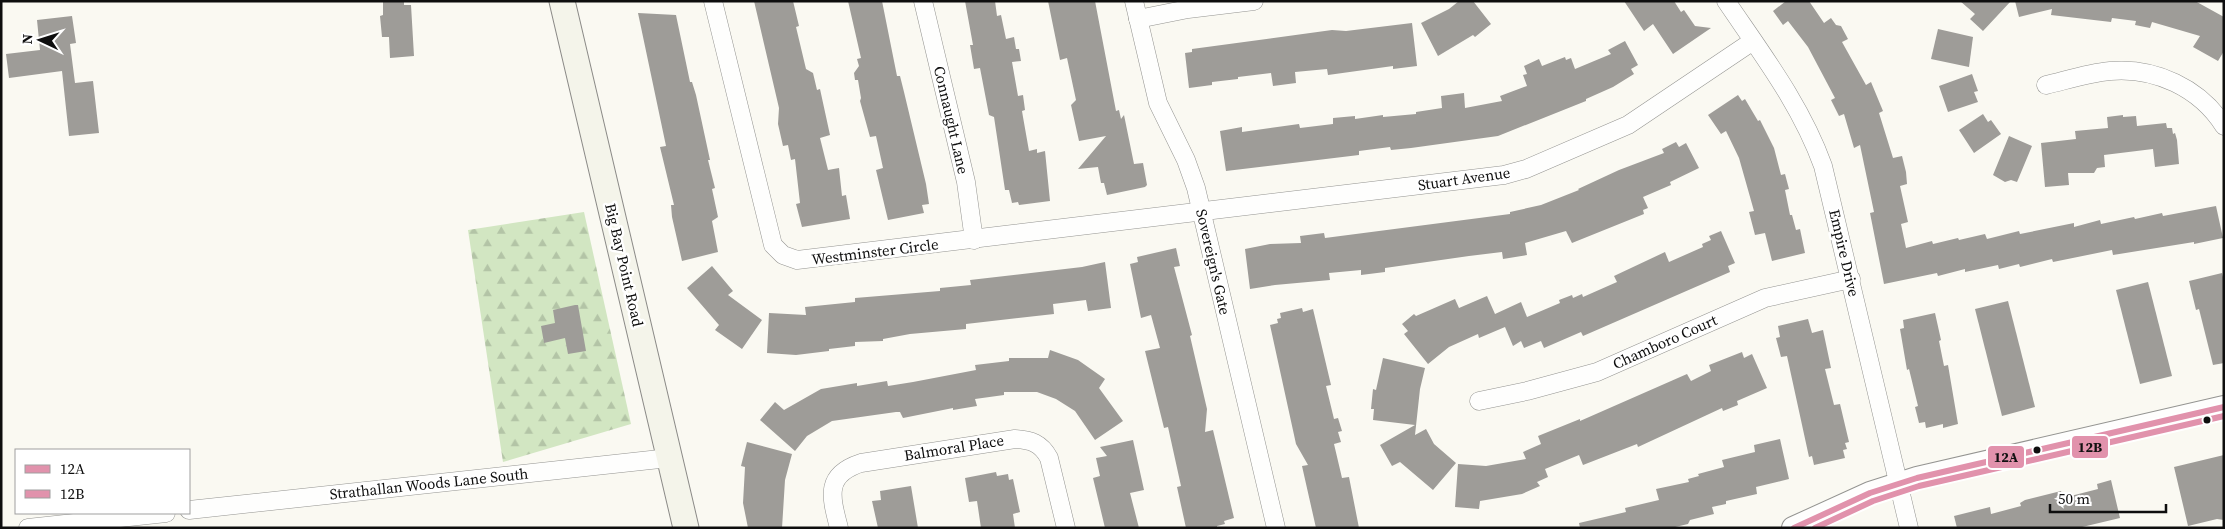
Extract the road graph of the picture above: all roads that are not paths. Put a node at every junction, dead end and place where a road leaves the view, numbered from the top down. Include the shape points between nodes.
1 (562, 1) edge
2 (713, 1) edge
3 (923, 1) edge
4 (1134, 1) edge
5 (1254, 1) edge
6 (1726, 1) edge
7 (1138, 20) junction
8 (1753, 41) junction
9 (2046, 85) dead end
10 (2224, 126) edge
11 (1201, 212) junction
12 (974, 240) junction
13 (1851, 279) junction
14 (1479, 401) dead end
15 (2224, 406) edge
16 (669, 458) junction
17 (1899, 483) junction
18 (190, 510) edge
19 (157, 514) edge
20 (28, 528) edge
21 (686, 528) edge
22 (839, 528) edge
23 (1066, 528) edge
24 (1276, 528) edge
25 (1793, 528) edge
26 (1910, 528) edge

1 - 16 main road, Big Bay Point Road
2 - 12 street, Westminster Circle via 768,227 773,245 783,255 797,260 814,260
3 - 12 street, Connaught Lane via 966,182
4 - 7 street, Sovereign's Gate
5 - 7 street via 1188,9
6 - 8 street, Empire Drive
7 - 11 street, Sovereign's Gate via 1158,103 1189,167
8 - 11 street, Stuart Avenue via 1628,125 1526,170 1477,179
8 - 13 street, Empire Drive via 1792,99 1819,154
9 - 10 street via 2111,71 2152,74 2193,93
11 - 12 street, Westminster Circle
11 - 24 street, Sovereign's Gate
13 - 14 street, Chamboro Court via 1765,298 1597,372 1527,392
13 - 17 street, Empire Drive
15 - 17 street
16 - 18 street, Strathallan Woods Lane South
16 - 21 main road, Big Bay Point Road
17 - 25 street
17 - 26 street, Empire Drive
19 - 20 street
22 - 23 street, Balmoral Place via 832,491 840,473 850,466 1015,438 1034,442 1045,450

